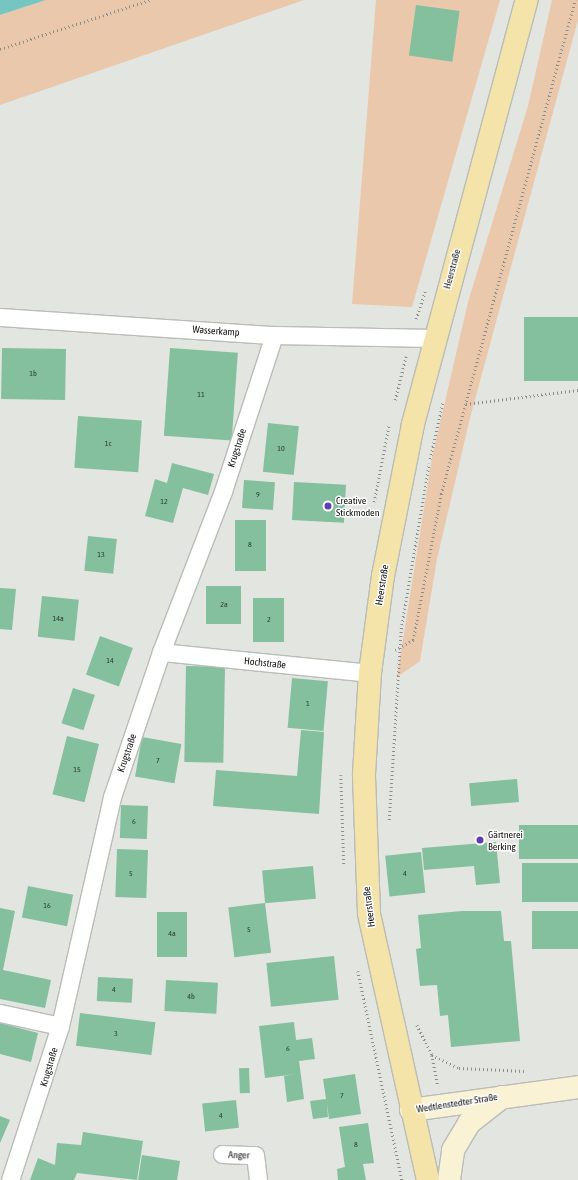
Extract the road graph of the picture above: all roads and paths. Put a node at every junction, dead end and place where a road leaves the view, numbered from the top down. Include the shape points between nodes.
1 (150, 0) edge
2 (527, 0) edge
3 (575, 0) edge
4 (0, 49) edge
5 (0, 317) edge
6 (274, 334) junction
7 (433, 338) junction
8 (578, 390) edge
9 (444, 398) dead end
10 (466, 404) junction
11 (400, 646) junction
12 (161, 652) junction
13 (370, 673) junction
14 (389, 824) dead end
15 (0, 1012) edge
16 (416, 1022) dead end
17 (60, 1026) junction
18 (432, 1055) junction
19 (529, 1071) dead end
20 (578, 1087) edge
21 (503, 1096) junction
22 (442, 1105) junction
23 (411, 1110) junction
24 (222, 1154) dead end
25 (10, 1180) edge
26 (258, 1180) edge
27 (428, 1180) edge
28 (449, 1180) edge

1 - 4 path
2 - 7 main road, Heerstraße
3 - 10 path
5 - 6 street, Wasserkamp
6 - 7 street, Wasserkamp
6 - 12 street, Krugstraße via 221,498
7 - 13 main road, Heerstraße via 383,576
8 - 10 path
9 - 11 path via 430,460
10 - 11 path via 442,494 413,640
11 - 13 path
11 - 14 path
12 - 13 street, Hochstraße
12 - 17 street, Krugstraße via 112,797
13 - 23 main road, Heerstraße via 364,774 369,913
15 - 17 street
16 - 18 path
17 - 25 street, Krugstraße
18 - 19 path via 459,1068
18 - 22 path
20 - 21 street, Wedtlenstedter Straße
21 - 22 street, Wedtlenstedter Straße
21 - 28 street, Wedtlenstedter Straße via 469,1122 454,1150
22 - 23 street, Wedtlenstedter Straße
23 - 27 main road, Heerstraße
24 - 26 street, Anger via 255,1155

